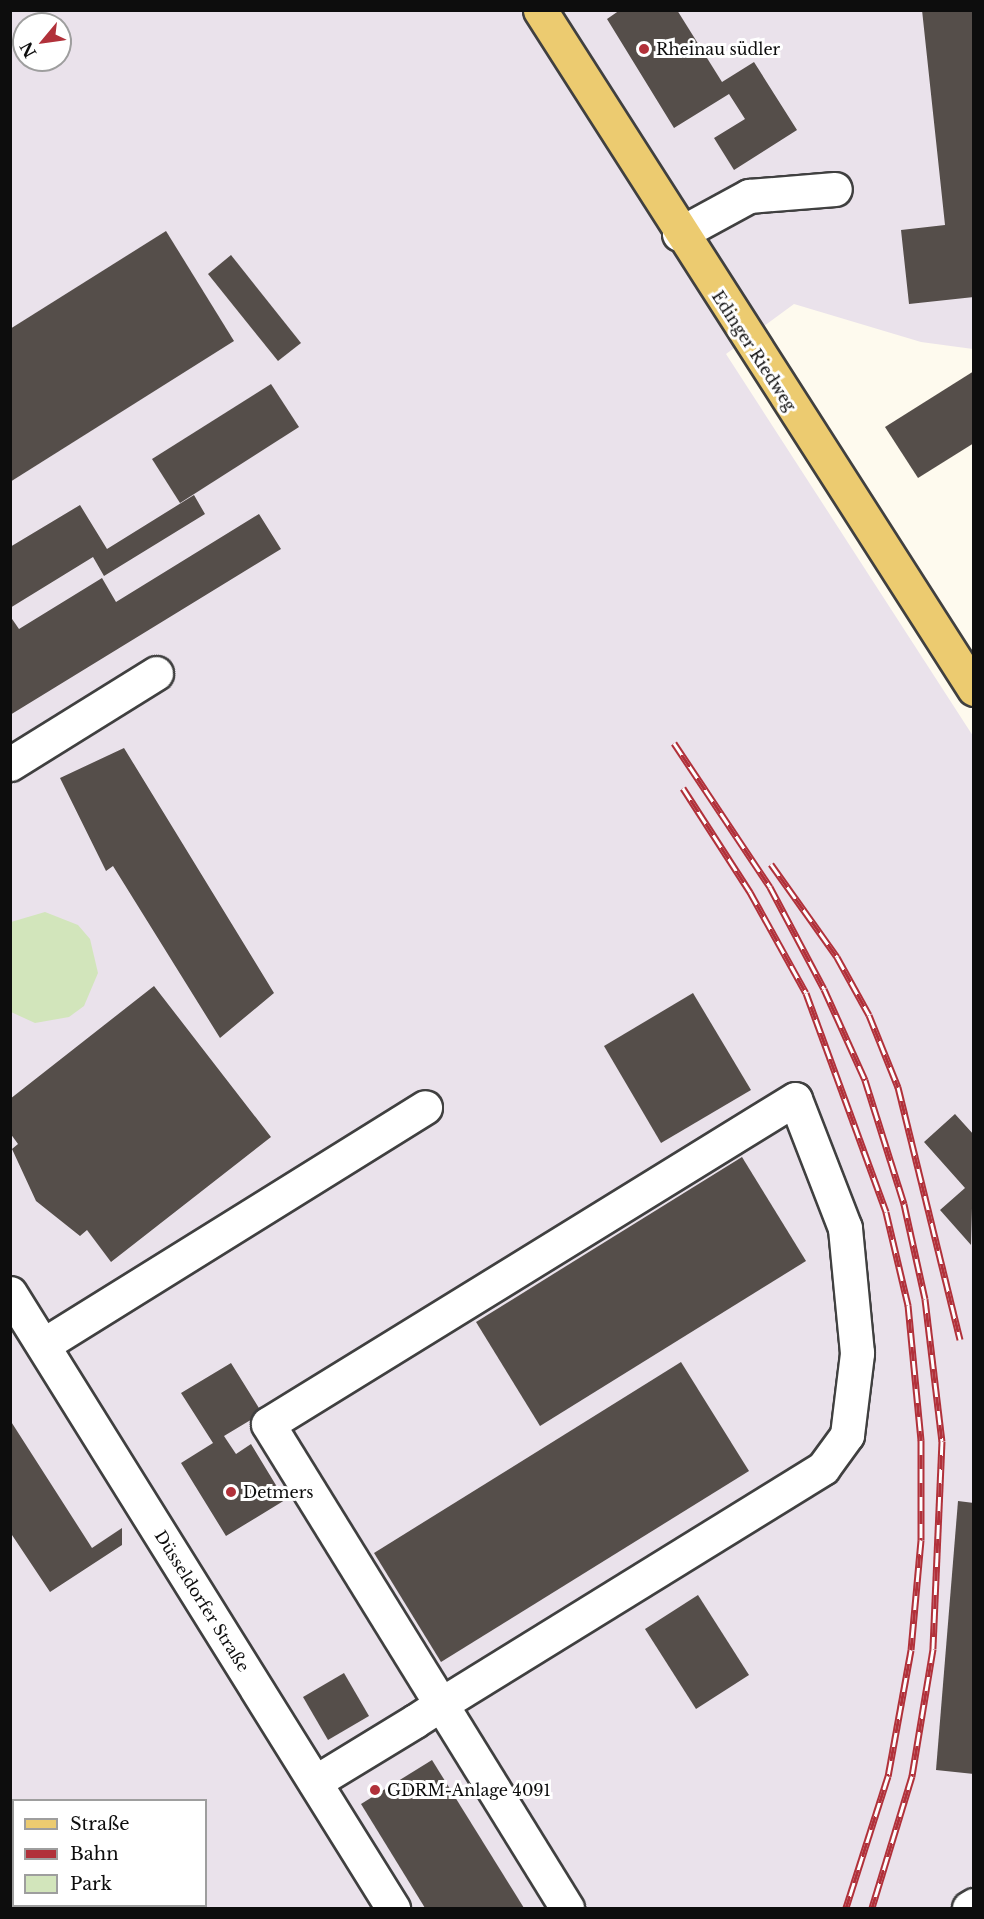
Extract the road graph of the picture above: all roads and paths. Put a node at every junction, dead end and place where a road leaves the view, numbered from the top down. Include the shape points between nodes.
1 (540, 10) edge
2 (835, 189) dead end
3 (679, 234) junction
4 (156, 674) dead end
5 (974, 689) edge
6 (10, 764) edge
7 (425, 1107) dead end
8 (10, 1293) edge
9 (43, 1345) junction
10 (441, 1704) junction
11 (315, 1782) junction
12 (974, 1905) edge
13 (393, 1908) edge
14 (567, 1908) edge
15 (969, 1908) edge

1 - 3 main road, Edinger Riedweg
2 - 3 street via 749,196
3 - 5 main road, Edinger Riedweg
4 - 6 street
7 - 9 street
8 - 9 street, Düsseldorfer Straße
9 - 11 street, Düsseldorfer Straße
10 - 10 street via 823,1468 847,1435 857,1353 845,1228 795,1099 268,1424
10 - 11 street
10 - 14 street
11 - 13 street, Düsseldorfer Straße
12 - 15 street

